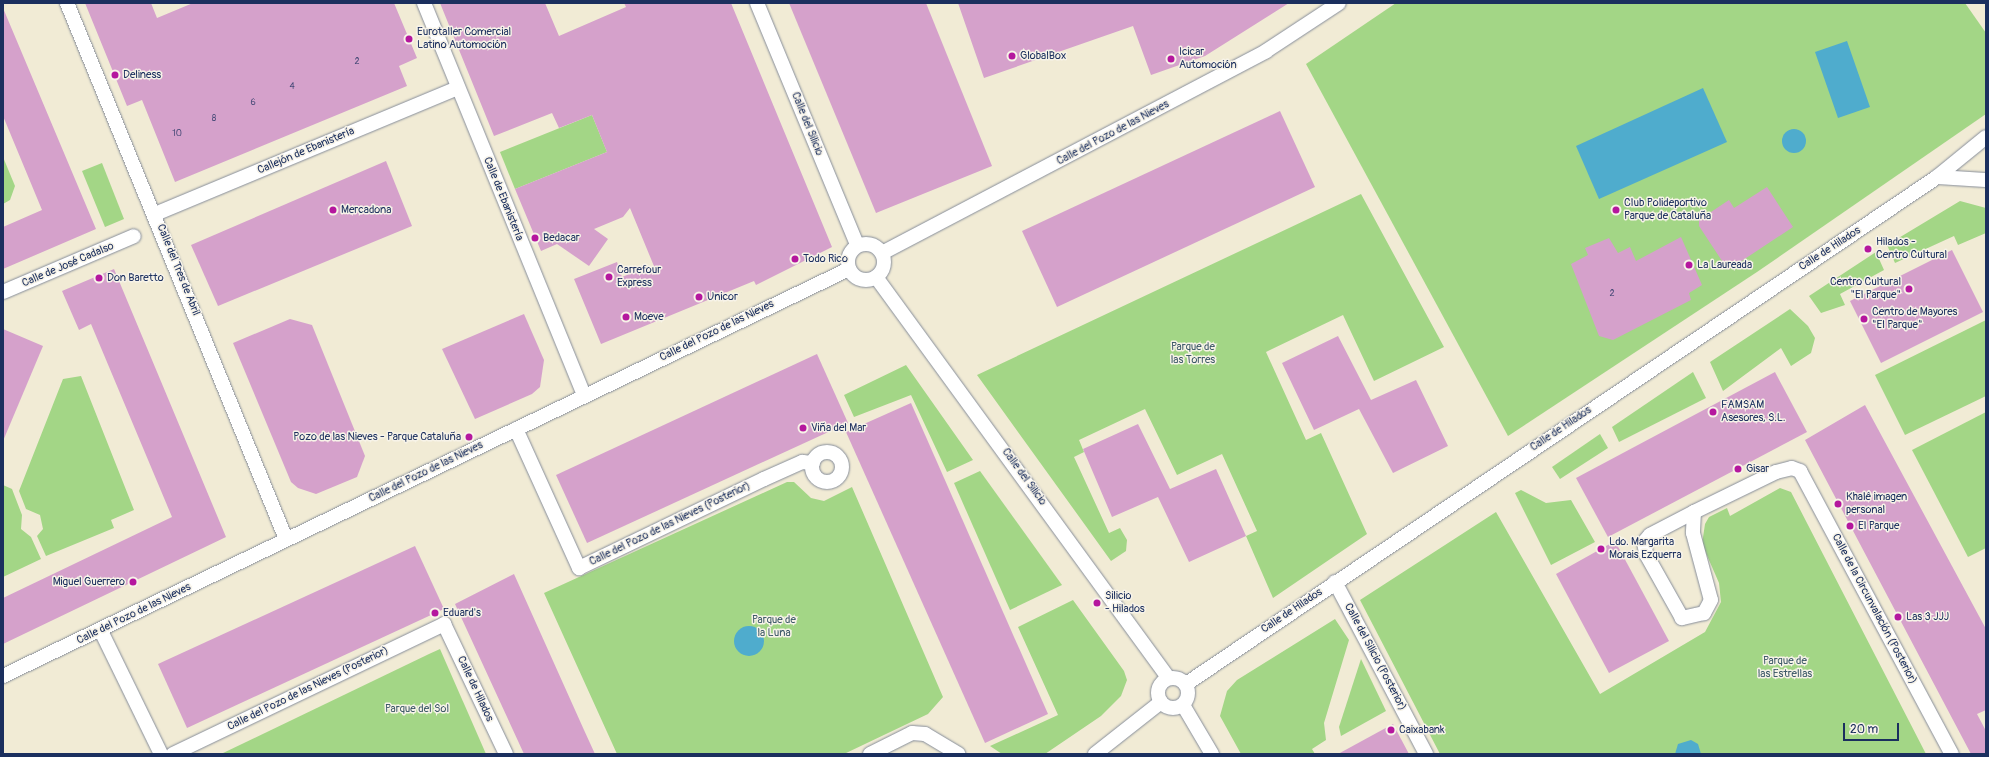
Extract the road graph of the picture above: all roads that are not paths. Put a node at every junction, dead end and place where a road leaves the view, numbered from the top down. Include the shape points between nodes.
1 (67, 3) edge
2 (424, 3) edge
3 (757, 3) edge
4 (1339, 3) edge
5 (458, 88) junction
6 (1986, 138) edge
7 (1937, 177) junction
8 (1986, 180) edge
9 (155, 214) junction
10 (134, 236) dead end
11 (857, 245) junction
12 (882, 253) junction
13 (849, 269) junction
14 (876, 277) junction
15 (3, 292) edge
16 (584, 395) junction
17 (516, 429) junction
18 (813, 463) dead end
19 (1694, 512) junction
20 (286, 539) junction
21 (1335, 582) junction
22 (444, 624) joint
23 (101, 631) junction
24 (3, 676) edge
25 (1168, 678) junction
26 (1186, 684) junction
27 (1161, 702) junction
28 (1182, 705) junction
29 (161, 754) edge
30 (173, 754) edge
31 (506, 754) edge
32 (870, 754) edge
33 (958, 754) edge
34 (1095, 754) edge
35 (1212, 754) edge
36 (1426, 754) edge
37 (1952, 754) edge

1 - 9 street, Calle del Tres de Abril
2 - 5 street, Calle de Ebanistería
3 - 11 street, Calle del Silicio
4 - 12 street, Calle del Pozo de las Nieves via 1266,50
5 - 9 street, Callejón de Ebanistería
5 - 16 street, Calle de Ebanistería
6 - 7 street, Calle de Hilados
7 - 8 street
7 - 21 street, Calle de Hilados
9 - 20 street, Calle del Tres de Abril
10 - 15 street, Calle de José Cadalso
11 - 12 street via 875,245
11 - 13 street via 847,260
12 - 14 street via 885,262
13 - 14 street via 855,277 866,280
13 - 16 street, Calle del Pozo de las Nieves
14 - 25 street, Calle del Silicio
16 - 17 street, Calle del Pozo de las Nieves
17 - 18 street, Calle del Pozo de las Nieves (Posterior) via 578,568 770,476 802,462
17 - 20 street, Calle del Pozo de las Nieves
19 - 19 street via 1650,535 1644,542 1646,554 1682,618 1704,613 1711,600 1693,533
19 - 37 street, Calle de la Circunvalación (Posterior) via 1776,472 1792,468 1806,480
20 - 23 street, Calle del Pozo de las Nieves
21 - 26 street, Calle de Hilados
21 - 36 street, Calle del Silicio (Posterior)
22 - 30 street, Calle del Pozo de las Nieves (Posterior)
22 - 31 street, Calle de Hilados
23 - 24 street, Calle del Pozo de las Nieves
23 - 29 street
25 - 26 street via 1180,679
25 - 27 street via 1161,684
26 - 28 street via 1189,692
27 - 28 street via 1175,708
27 - 34 street
28 - 35 street
32 - 33 street via 912,733 925,734

